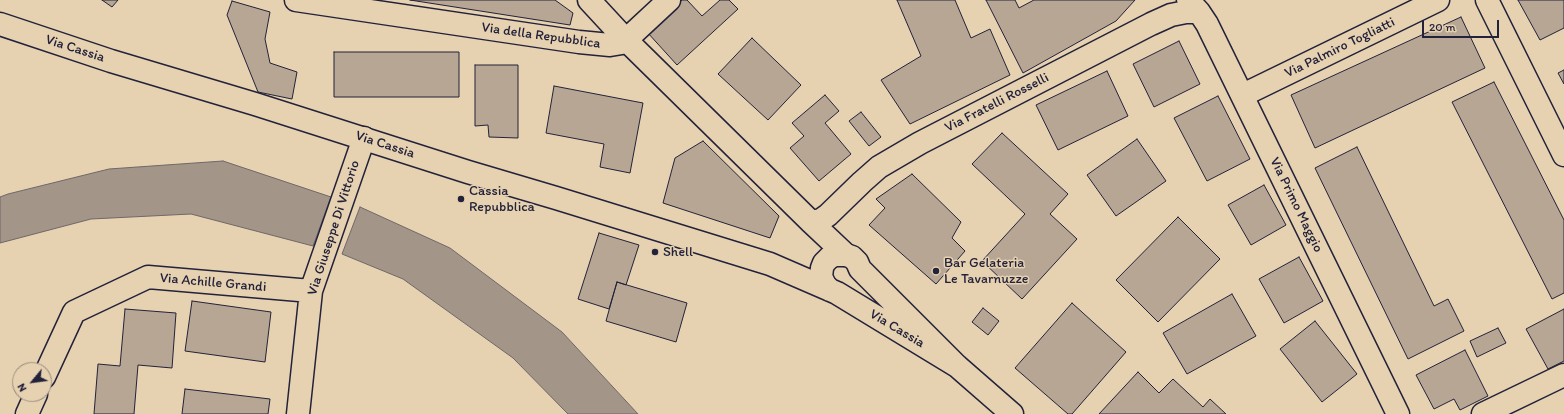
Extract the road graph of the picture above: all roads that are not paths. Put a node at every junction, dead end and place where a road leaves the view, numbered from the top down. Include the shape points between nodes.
1 (296, 0) edge
2 (669, 0) edge
3 (1438, 0) edge
4 (1487, 0) edge
5 (598, 5) edge
6 (1193, 6) edge
7 (0, 24) edge
8 (626, 40) junction
9 (1243, 95) junction
10 (364, 138) junction
11 (1564, 155) edge
12 (792, 204) junction
13 (810, 222) junction
14 (853, 262) junction
15 (824, 263) junction
16 (770, 264) junction
17 (311, 291) junction
18 (833, 292) junction
19 (51, 362) edge
20 (957, 366) junction
21 (1564, 375) edge
22 (32, 402) edge
23 (27, 414) edge
24 (298, 414) edge
25 (1012, 414) edge
26 (1398, 414) edge
27 (1483, 414) edge

1 - 8 street, Via della Repubblica via 579,42 610,45
2 - 8 street
3 - 9 street, Via Palmiro Togliatti
4 - 11 street
5 - 8 street
6 - 9 street, Via Primo Maggio via 1207,24
6 - 13 street, Via Fratelli Rosselli via 1186,12 1151,24 920,143 879,167 828,215 821,220
7 - 10 street, Via Cassia via 111,61
8 - 12 street
9 - 26 street, Via Primo Maggio
10 - 16 street, Via Cassia
10 - 17 street, Via Giuseppe Di Vittorio
12 - 13 street
12 - 15 street
13 - 14 street
14 - 15 street, Via Cassia via 834,255
14 - 18 street via 859,282 855,288 849,292
14 - 20 street, Via Cassia
15 - 16 street, Via Cassia via 793,267
15 - 18 street via 822,277 825,285
16 - 18 street, Via Cassia
17 - 19 street, Via Achille Grandi via 148,277 74,312
17 - 24 street, Via Giuseppe Di Vittorio
18 - 20 street, Via Cassia
20 - 25 street, Via Cassia
21 - 27 street
22 - 23 street

